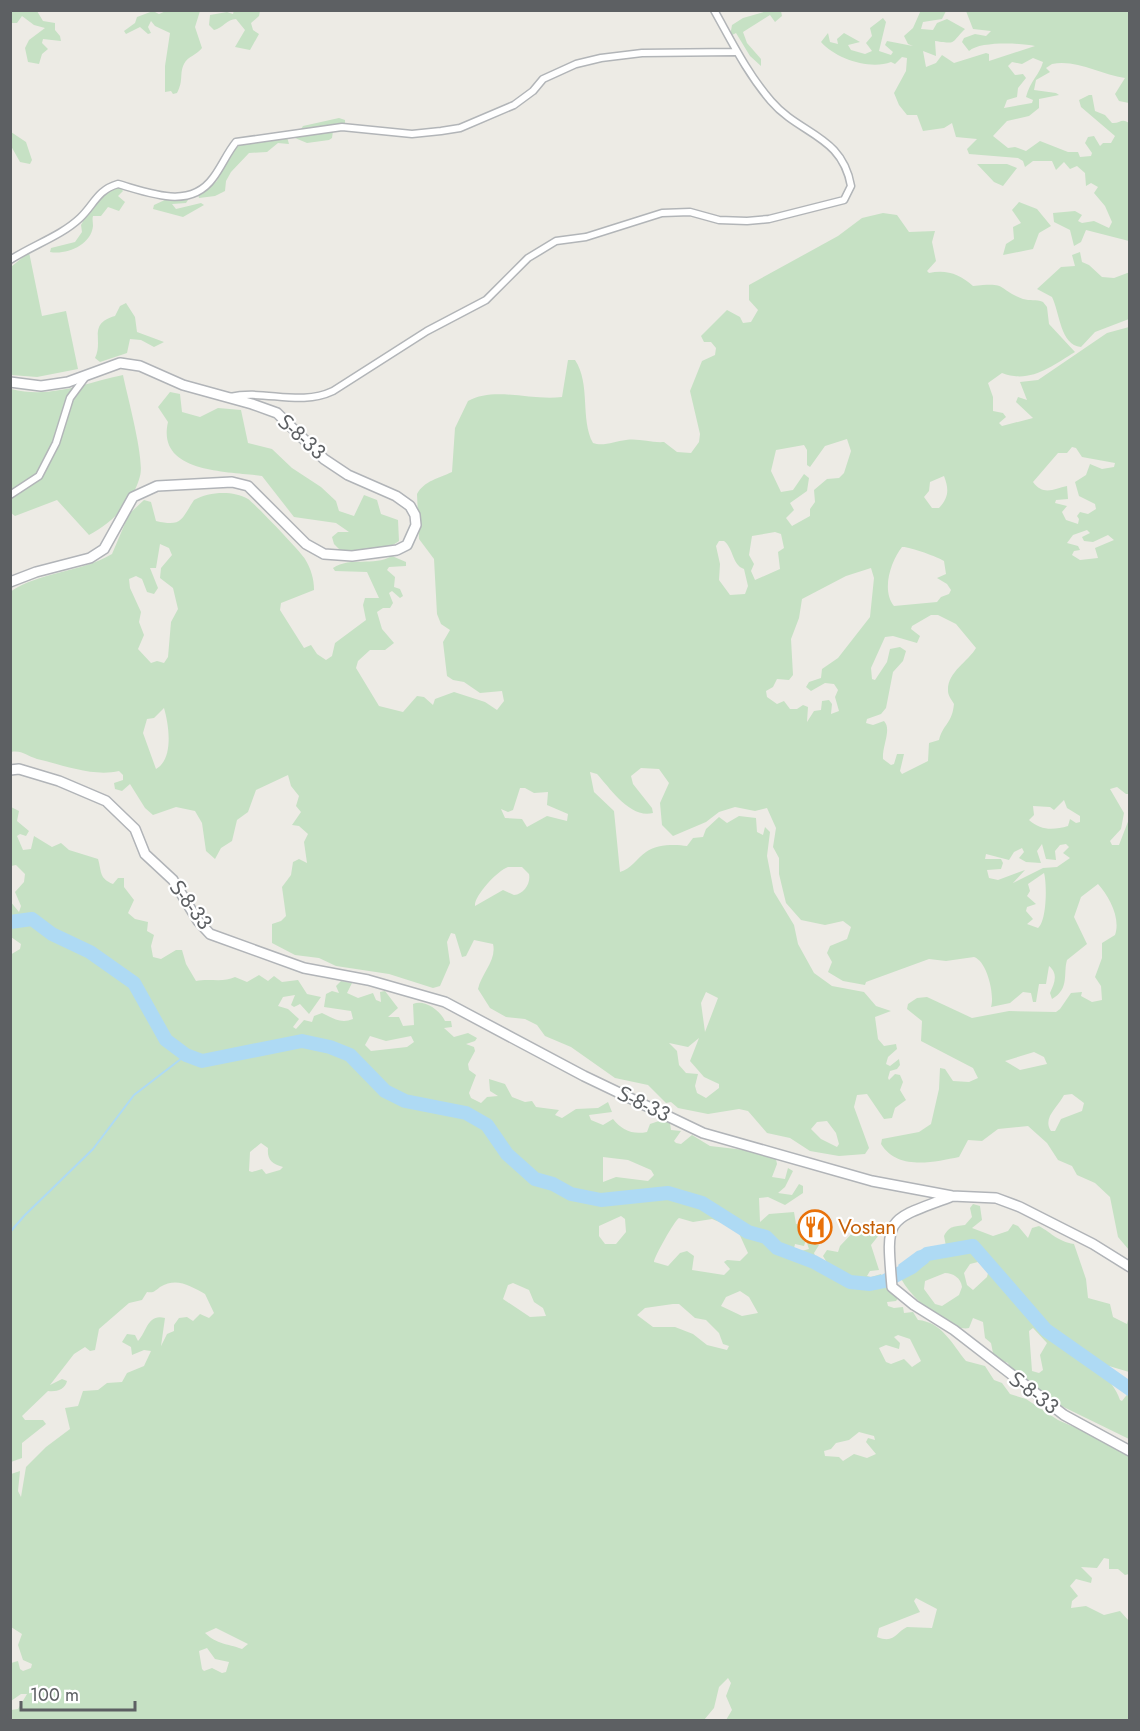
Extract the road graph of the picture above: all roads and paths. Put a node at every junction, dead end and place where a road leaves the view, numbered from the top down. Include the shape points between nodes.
1 (714, 10) edge
2 (735, 52) junction
3 (10, 260) edge
4 (88, 375) junction
5 (10, 382) edge
6 (227, 398) junction
7 (10, 495) edge
8 (10, 582) edge
9 (10, 770) edge
10 (952, 1196) junction
11 (1130, 1267) edge
12 (1130, 1451) edge

1 - 2 street
2 - 3 street via 642,54 576,64 543,79 514,105 459,128 412,134 342,127 236,142 212,180 194,194 180,198 118,184 108,187 66,229
2 - 6 street via 787,117 836,149 851,186 844,200 747,221 719,220 690,212 662,213 586,237 556,241 528,258 486,300 427,331 327,393 302,399 260,395
4 - 5 street, Տ-8-33 / Տ-8-33 via 41,386
4 - 6 street, Տ-8-33 / Տ-8-33 via 120,363 140,366
4 - 7 street via 70,398 56,443 39,476
6 - 8 street, Տ-8-33 / Տ-8-33 via 277,413 324,459 410,506 416,525 407,545 385,553 324,554 306,544 248,486 232,482 157,486 133,497 104,549 90,558
9 - 10 street, Տ-8-33 / Տ-8-33 via 59,781 106,801 135,829 145,854 173,880 210,934 304,968 368,980 445,1002 584,1076 703,1133 872,1181
10 - 11 street via 996,1198 1020,1207
10 - 12 street, Տ-8-33 / Տ-8-33 via 893,1223 888,1242 892,1287 1064,1415

